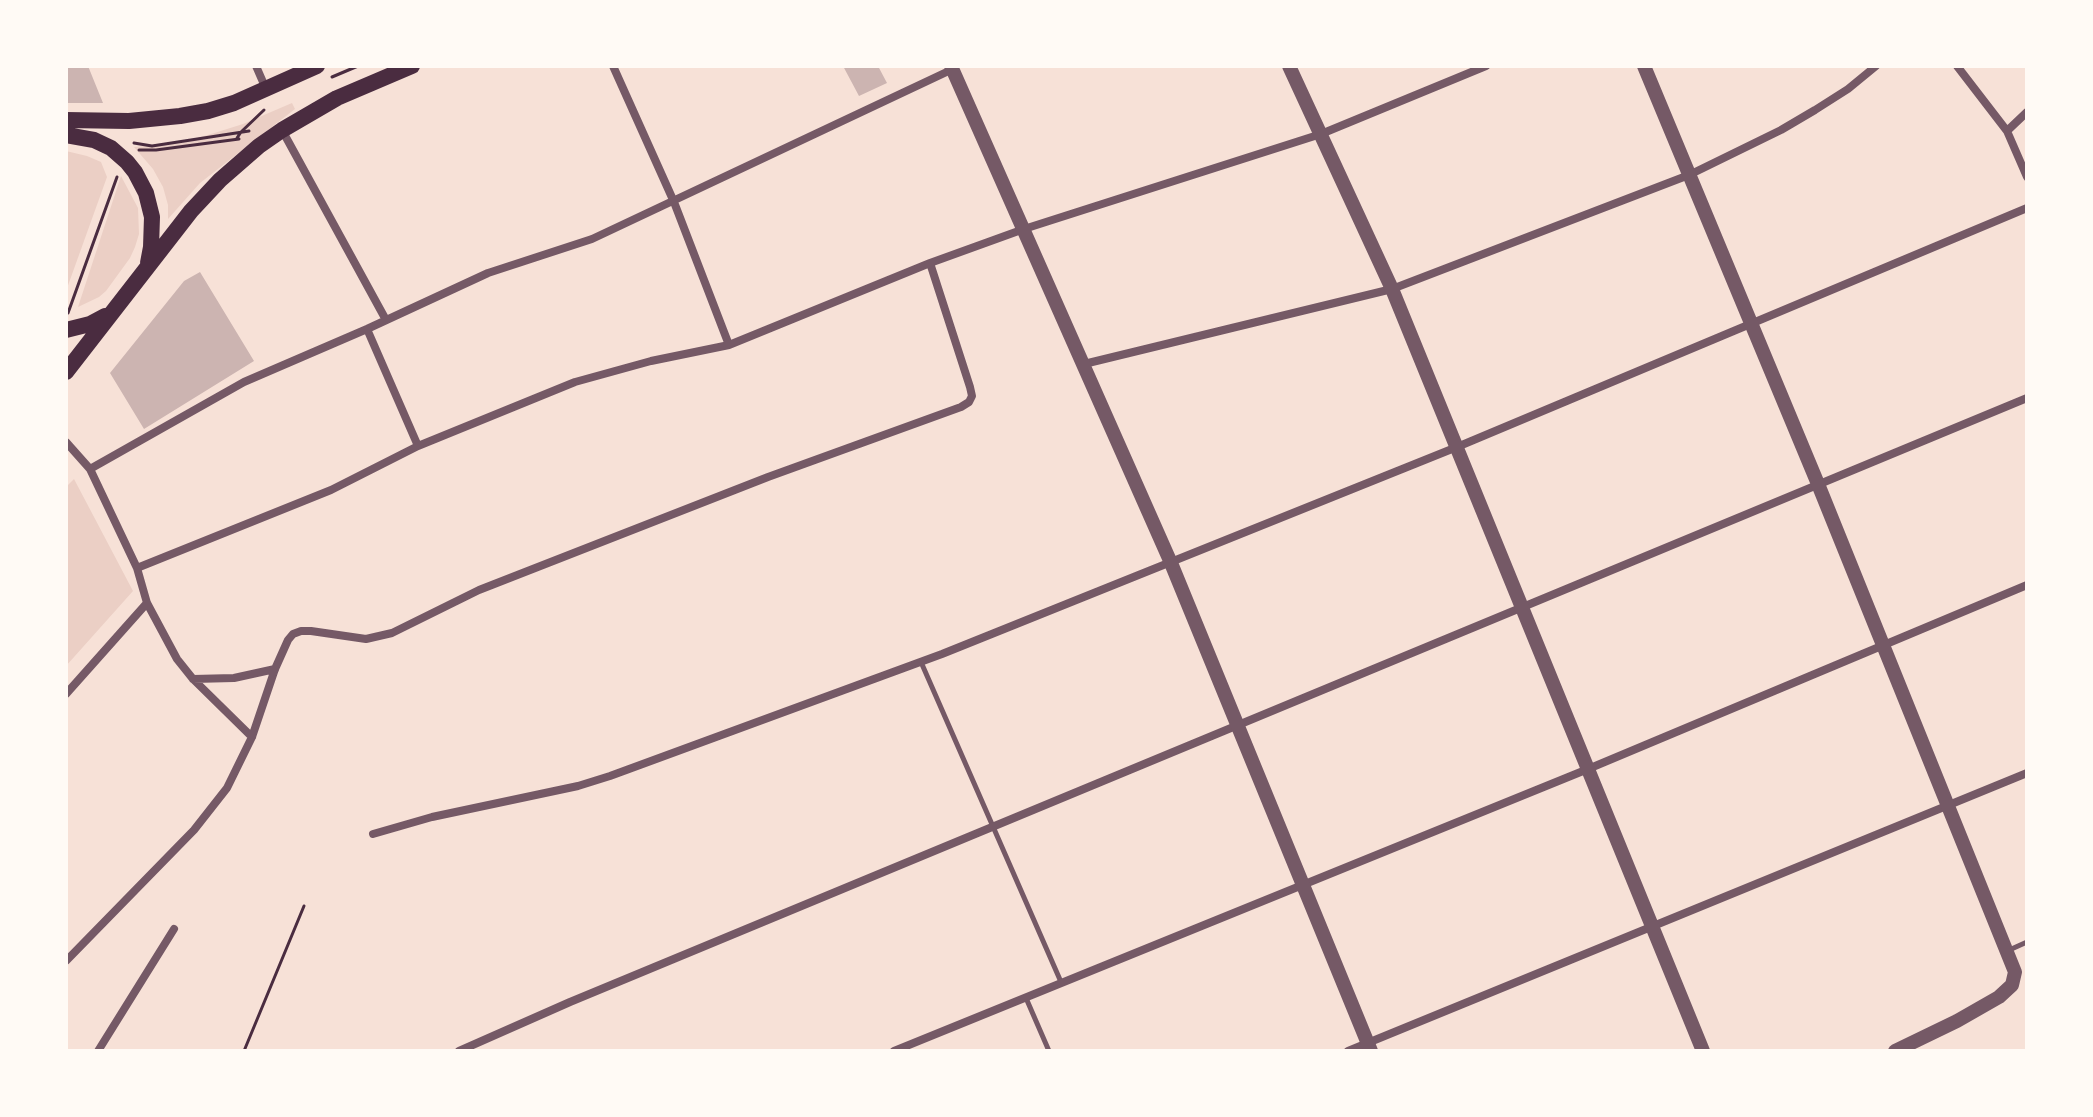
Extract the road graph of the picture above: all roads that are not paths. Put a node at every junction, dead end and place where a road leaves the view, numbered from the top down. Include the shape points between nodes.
1 (256, 66) edge
2 (317, 66) edge
3 (412, 66) edge
4 (613, 66) edge
5 (1289, 66) edge
6 (1486, 66) edge
7 (1644, 66) edge
8 (1876, 66) edge
9 (1957, 66) edge
10 (954, 67) edge
11 (266, 89) junction
12 (2027, 112) edge
13 (66, 120) edge
14 (282, 130) junction
15 (2007, 131) junction
16 (1321, 134) junction
17 (66, 135) edge
18 (2017, 153) junction
19 (2027, 161) edge
20 (1689, 175) junction
21 (2027, 177) edge
22 (674, 202) junction
23 (2027, 208) edge
24 (1024, 229) junction
25 (930, 263) junction
26 (148, 264) junction
27 (1392, 289) junction
28 (113, 310) junction
29 (386, 320) junction
30 (1752, 323) junction
31 (367, 329) junction
32 (66, 330) edge
33 (729, 345) junction
34 (1084, 364) junction
35 (66, 372) edge
36 (2027, 398) edge
37 (66, 442) edge
38 (418, 446) junction
39 (1457, 447) junction
40 (90, 469) junction
41 (1818, 484) junction
42 (1171, 563) junction
43 (137, 568) junction
44 (2027, 585) edge
45 (147, 603) junction
46 (1523, 607) junction
47 (1882, 646) junction
48 (921, 662) junction
49 (275, 669) junction
50 (193, 679) junction
51 (66, 694) edge
52 (1236, 726) junction
53 (252, 737) junction
54 (1588, 769) junction
55 (2027, 773) edge
56 (1948, 805) junction
57 (993, 827) junction
58 (373, 834) dead end
59 (1303, 884) junction
60 (1652, 926) junction
61 (174, 929) dead end
62 (2027, 942) edge
63 (2006, 951) junction
64 (66, 961) edge
65 (1062, 983) junction
66 (1026, 998) junction
67 (1369, 1047) edge
68 (98, 1051) edge
69 (459, 1051) edge
70 (894, 1051) edge
71 (1049, 1051) edge
72 (1348, 1051) edge
73 (1703, 1051) edge
74 (1895, 1051) edge

1 - 11 street
2 - 11 main road
3 - 14 main road via 337,98
4 - 22 street
5 - 16 street
6 - 16 street
7 - 20 street
8 - 20 street via 1781,130
9 - 15 street
10 - 22 street
10 - 24 street
11 - 13 main road via 180,116
12 - 15 street
14 - 26 main road via 220,180
14 - 29 street
15 - 18 street
16 - 24 street
16 - 27 street
17 - 26 main road via 111,148 135,172 152,217
18 - 19 street
18 - 21 street
20 - 27 street
20 - 30 street
22 - 29 street via 592,239 488,273
22 - 33 street
23 - 30 street
24 - 25 street
24 - 34 street
25 - 33 street
25 - 49 street via 972,396 961,407 479,590 392,633 366,639 311,631 293,634
26 - 28 main road
27 - 34 street
27 - 39 street
28 - 32 main road
28 - 35 main road
29 - 31 street
30 - 39 street
30 - 41 street
31 - 38 street
31 - 40 street via 244,382
33 - 38 street via 575,382
34 - 42 street
36 - 41 street
37 - 40 street
38 - 43 street via 331,490
39 - 42 street
39 - 46 street
40 - 43 street
41 - 46 street
41 - 47 street
42 - 48 street
42 - 52 street
43 - 45 street
44 - 47 street
45 - 50 street
45 - 51 street
46 - 52 street
46 - 54 street
47 - 54 street
47 - 56 street
48 - 57 lane
48 - 58 street via 610,776
49 - 50 street
49 - 53 street
50 - 53 street
52 - 57 street
52 - 59 street
53 - 64 street via 227,788 194,830
54 - 59 street
54 - 60 street
55 - 56 street
56 - 60 street
56 - 63 street
57 - 65 lane
57 - 69 street
59 - 65 street
59 - 67 street
60 - 67 street
60 - 73 street
61 - 68 street
62 - 63 lane
63 - 74 street via 2015,972 2012,985 1999,997
65 - 66 street
66 - 70 street
66 - 71 lane
67 - 72 street

